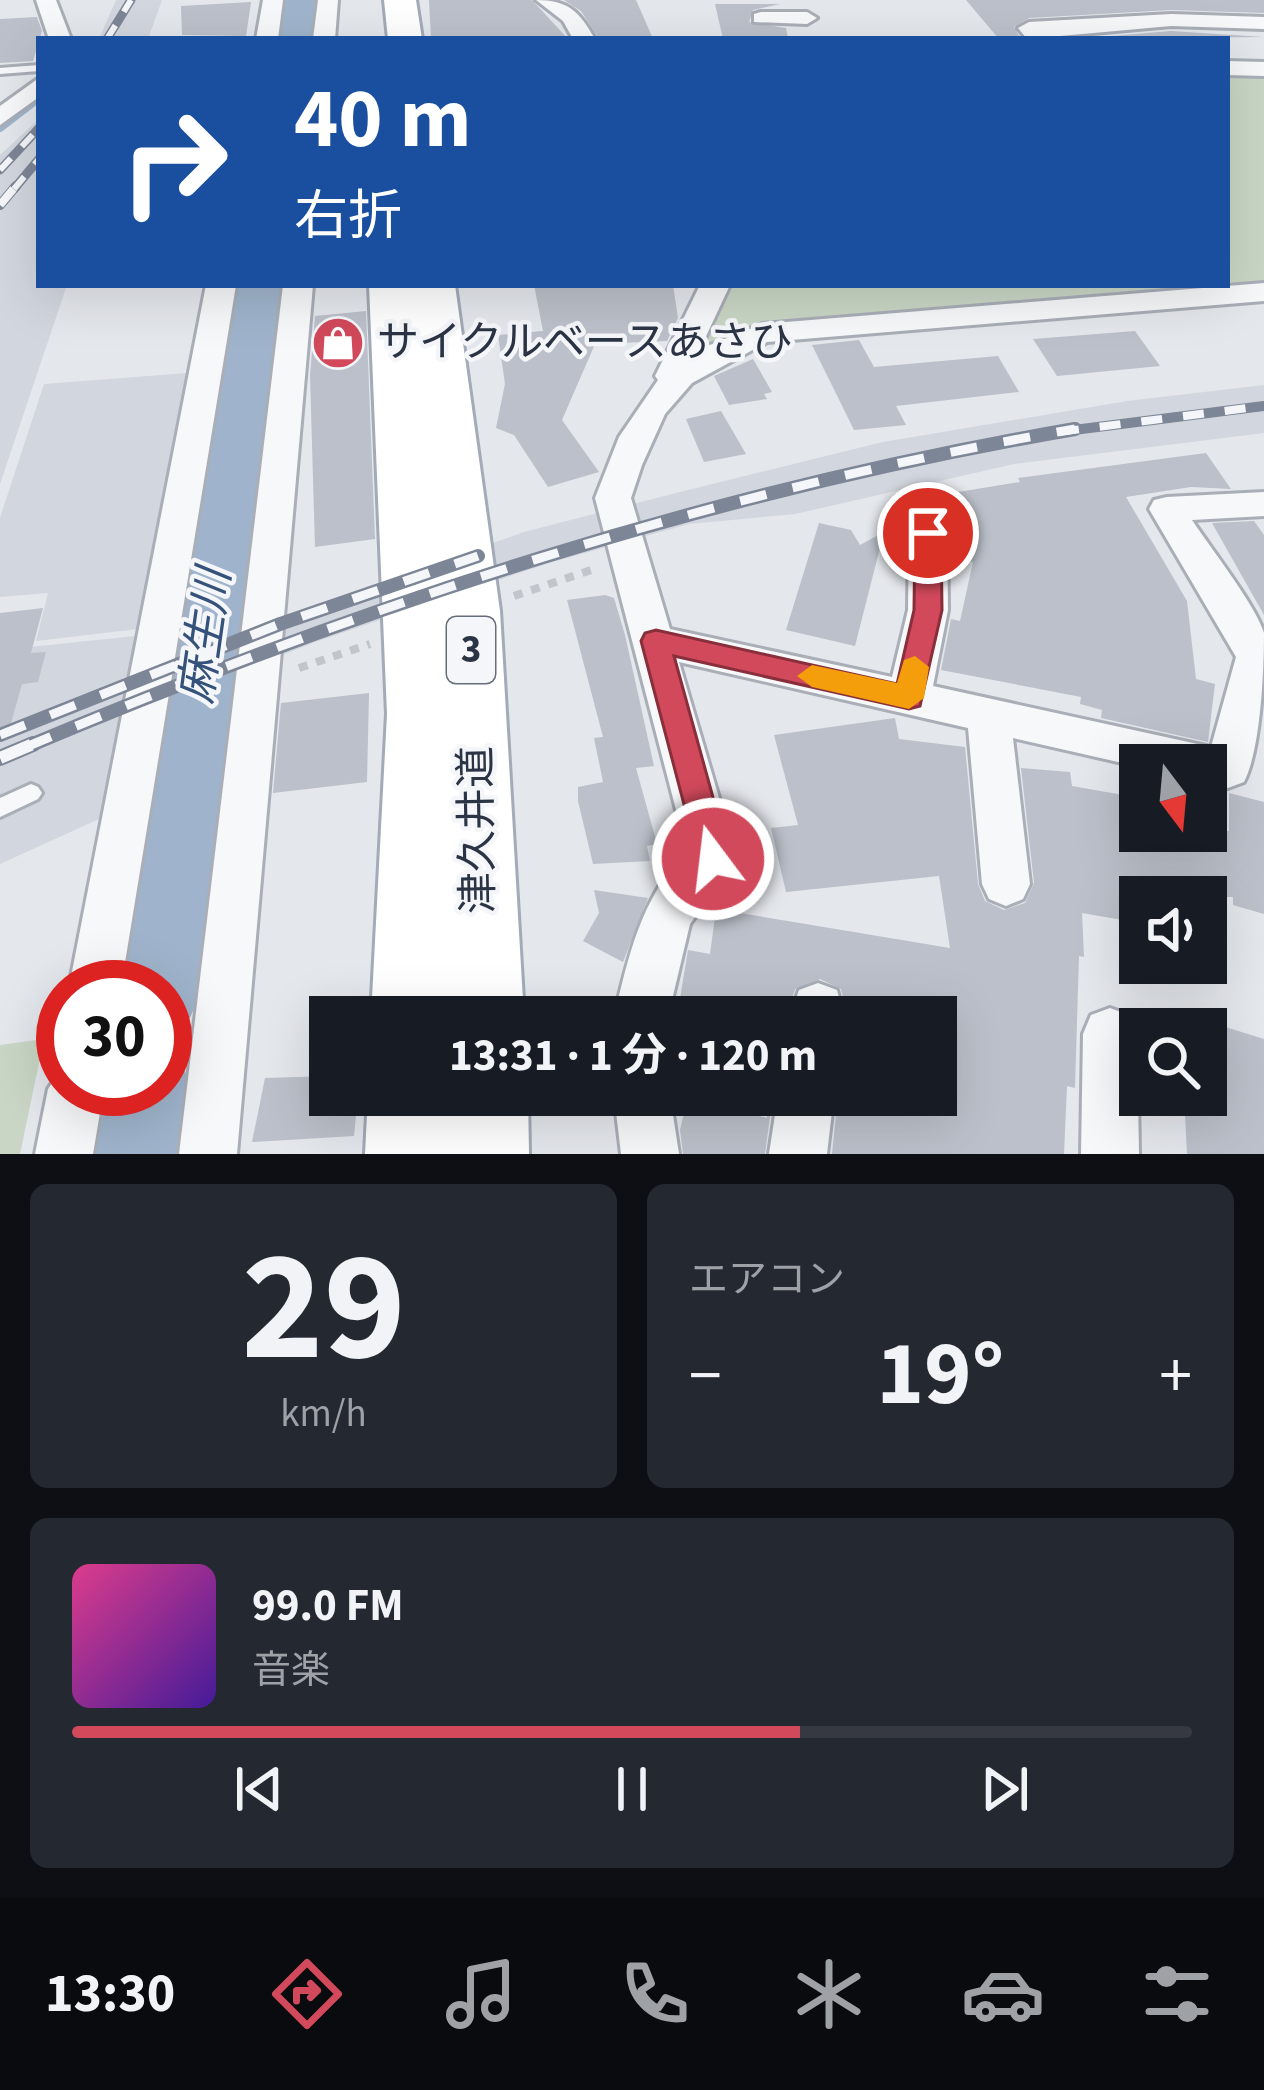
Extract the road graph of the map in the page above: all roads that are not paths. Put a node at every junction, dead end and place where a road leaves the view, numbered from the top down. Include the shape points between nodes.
1 (46, 0) edge
2 (273, 0) edge
3 (328, 0) edge
4 (374, 0) edge
5 (400, 0) edge
6 (546, 0) edge
7 (761, 18) dead end
8 (808, 19) edge
9 (1264, 23) edge
10 (59, 36) edge
11 (267, 36) edge
12 (324, 36) edge
13 (376, 36) edge
14 (405, 36) edge
15 (582, 36) edge
16 (1036, 36) edge
17 (36, 68) edge
18 (1230, 68) edge
19 (1264, 69) edge
20 (0, 71) edge
21 (36, 88) edge
22 (0, 118) edge
23 (220, 288) edge
24 (298, 288) edge
25 (392, 288) edge
26 (432, 288) edge
27 (714, 288) edge
28 (1264, 292) edge
29 (669, 381) junction
30 (1264, 504) edge
31 (928, 533) dead end
32 (656, 641) junction
33 (1260, 656) edge
34 (909, 698) junction
35 (989, 716) junction
36 (32, 793) dead end
37 (0, 808) edge
38 (1006, 884) dead end
39 (99, 960) edge
40 (412, 996) edge
41 (482, 996) edge
42 (646, 996) edge
43 (1110, 1034) dead end
44 (71, 1116) edge
45 (410, 1116) edge
46 (485, 1116) edge
47 (645, 1116) edge
48 (803, 1116) edge
49 (64, 1154) edge
50 (208, 1154) edge
51 (409, 1154) edge
52 (485, 1154) edge
53 (650, 1154) edge
54 (798, 1154) edge
55 (1110, 1154) edge

1 - 10 street
2 - 11 street
3 - 12 street
4 - 13 main road
5 - 14 main road
6 - 15 street via 572,16
7 - 8 street
9 - 16 street via 1029,28
17 - 20 lane
18 - 19 street
21 - 22 street
23 - 39 street
24 - 50 street
25 - 40 main road, 津久井道 / 3 via 419,714
26 - 41 main road, 津久井道 / 3 via 470,630
27 - 29 street
28 - 29 street via 761,333 708,353
29 - 32 street via 613,498
30 - 33 street via 1167,509
31 - 34 street via 928,610
32 - 34 street
32 - 42 street via 713,859 683,885 659,933
33 - 35 street via 1228,770
34 - 35 street
35 - 38 street
36 - 37 lane
43 - 55 street
44 - 49 street
45 - 51 main road
46 - 52 main road
47 - 53 street
48 - 54 street

